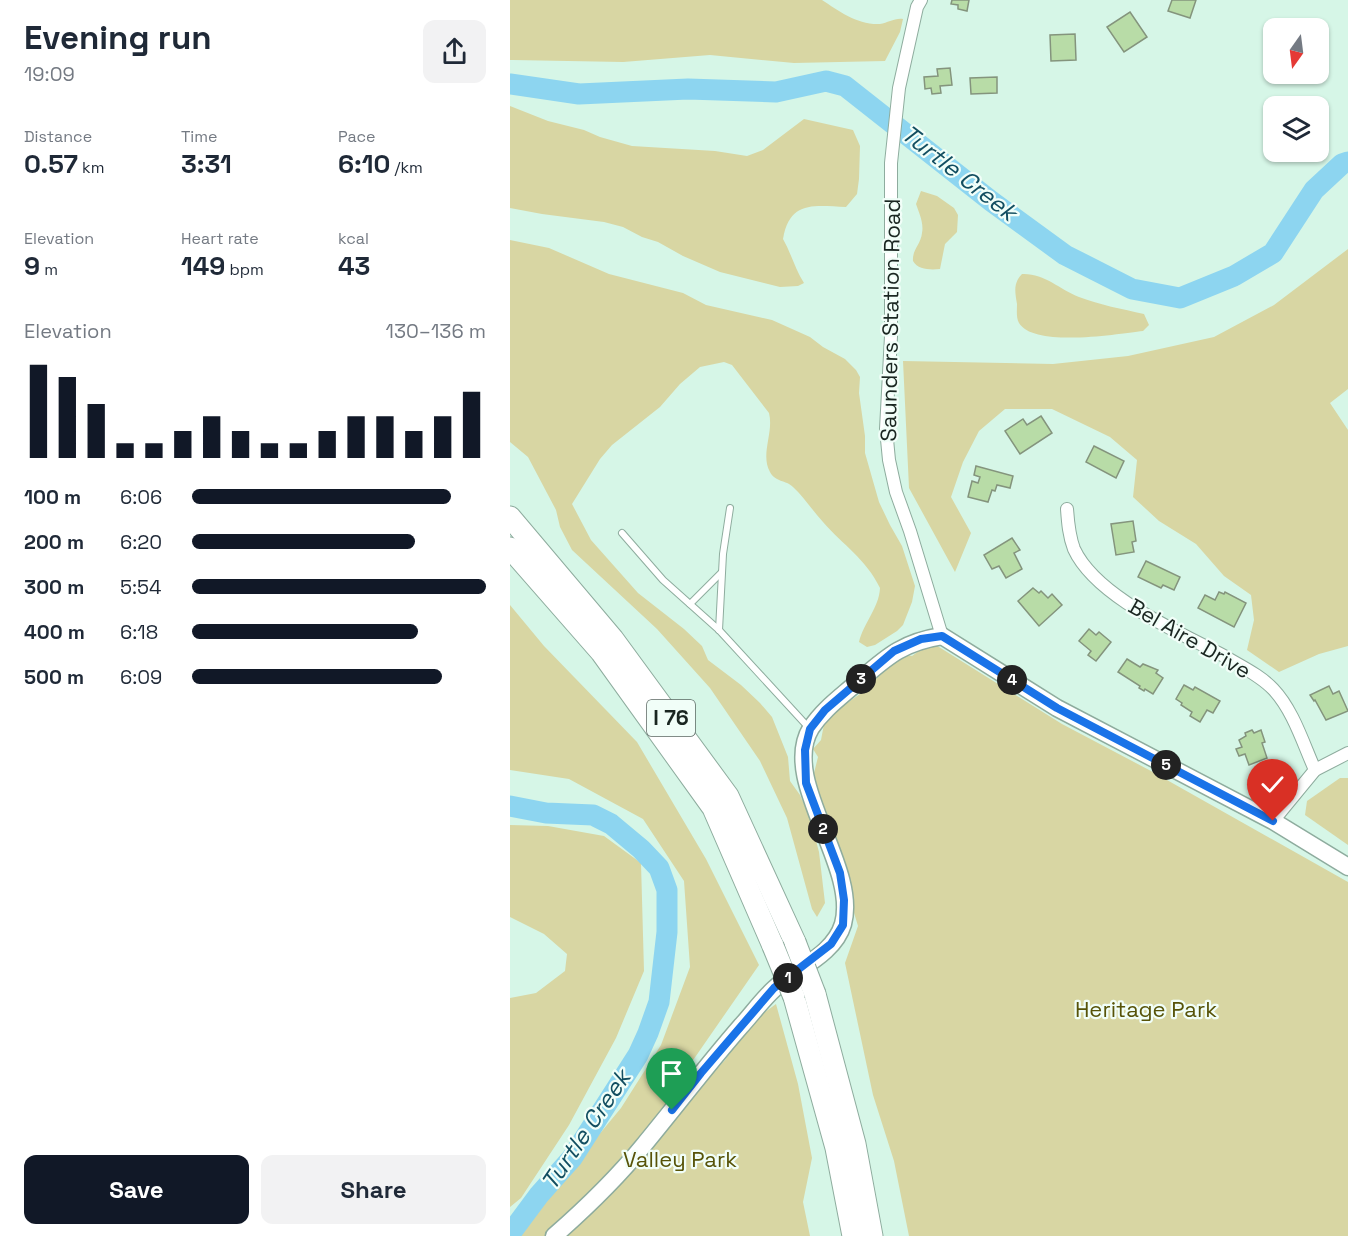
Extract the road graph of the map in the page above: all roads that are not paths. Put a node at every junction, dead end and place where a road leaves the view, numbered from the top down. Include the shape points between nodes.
1 (921, 0) edge
2 (730, 508) dead end
3 (1067, 509) dead end
4 (510, 518) edge
5 (622, 533) dead end
6 (510, 548) edge
7 (721, 573) junction
8 (690, 604) junction
9 (719, 630) junction
10 (942, 636) junction
11 (810, 729) junction
12 (1348, 753) edge
13 (1315, 770) junction
14 (1273, 821) junction
15 (1348, 867) edge
16 (804, 995) junction
17 (554, 1236) edge
18 (853, 1236) edge
19 (872, 1236) edge

1 - 10 street, Saunders Station Road via 899,88 891,163 891,336 886,429 896,492
2 - 7 lane
3 - 13 street, Bel Aire Drive via 1069,533 1087,568 1114,594 1252,672 1273,689 1287,709
4 - 16 highway, I 76, bridge via 614,639 728,796 795,942
5 - 8 lane
6 - 16 highway, I 76, bridge via 600,652 713,808 773,946
7 - 8 lane
7 - 9 lane
8 - 9 lane
9 - 11 lane
10 - 11 street via 921,639 894,651 825,710
10 - 14 street via 1057,708
11 - 17 street via 805,750 806,783 840,873 843,925 831,944 774,988 643,1147
12 - 13 street
13 - 14 street
14 - 15 street
16 - 18 highway, I 76
16 - 19 highway, I 76 via 855,1144

